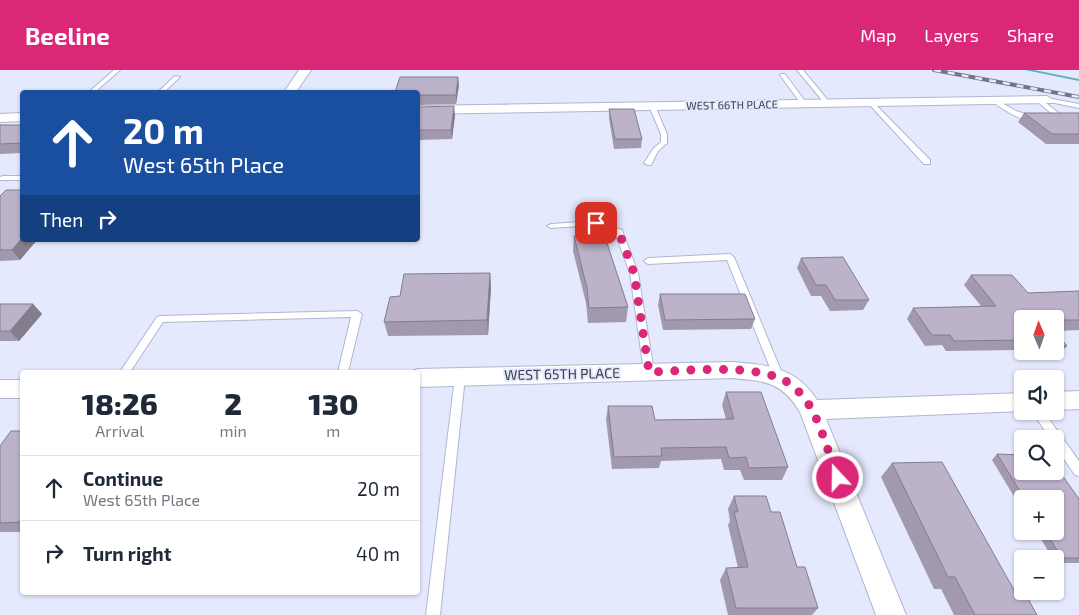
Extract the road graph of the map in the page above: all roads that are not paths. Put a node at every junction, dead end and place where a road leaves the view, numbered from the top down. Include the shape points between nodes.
1 (117, 70) edge
2 (305, 70) edge
3 (800, 70) edge
4 (784, 75) dead end
5 (177, 77) dead end
6 (94, 90) edge
7 (164, 90) edge
8 (291, 90) edge
9 (1044, 100) junction
10 (995, 101) junction
11 (871, 103) junction
12 (804, 104) junction
13 (828, 104) junction
14 (652, 106) junction
15 (1079, 106) edge
16 (420, 110) edge
17 (20, 117) edge
18 (0, 118) edge
19 (927, 162) dead end
20 (648, 163) dead end
21 (3, 178) dead end
22 (20, 178) edge
23 (551, 226) dead end
24 (648, 261) dead end
25 (126, 370) edge
26 (343, 370) edge
27 (649, 372) junction
28 (460, 377) junction
29 (420, 378) edge
30 (779, 378) junction
31 (20, 389) edge
32 (0, 390) edge
33 (1079, 400) edge
34 (1064, 401) edge
35 (1014, 402) edge
36 (812, 410) junction
37 (1043, 420) edge
38 (1079, 471) edge
39 (433, 615) edge
40 (891, 615) edge

1 - 6 lane
2 - 8 street
3 - 13 lane
4 - 12 lane
5 - 7 lane
9 - 10 street, WEST 66TH PLACE
9 - 10 lane via 1058,115 1048,119 1027,118
9 - 15 lane
10 - 11 street, WEST 66TH PLACE
11 - 13 street, WEST 66TH PLACE
11 - 19 lane
12 - 13 street, WEST 66TH PLACE
12 - 14 street, WEST 66TH PLACE
14 - 16 street, WEST 66TH PLACE
14 - 20 lane via 664,134 664,143 654,150
17 - 18 street
21 - 22 lane
23 - 27 lane via 596,223 619,232 634,273
24 - 30 lane via 730,257
25 - 26 lane via 160,319 357,314
27 - 28 street, WEST 65TH PLACE
27 - 30 street, WEST 65TH PLACE via 732,370
28 - 29 street, WEST 65TH PLACE
28 - 39 lane
30 - 36 street, WEST 65TH PLACE via 792,385
31 - 32 street
33 - 34 street
35 - 36 street
36 - 40 street, WEST 65TH PLACE
37 - 38 lane

